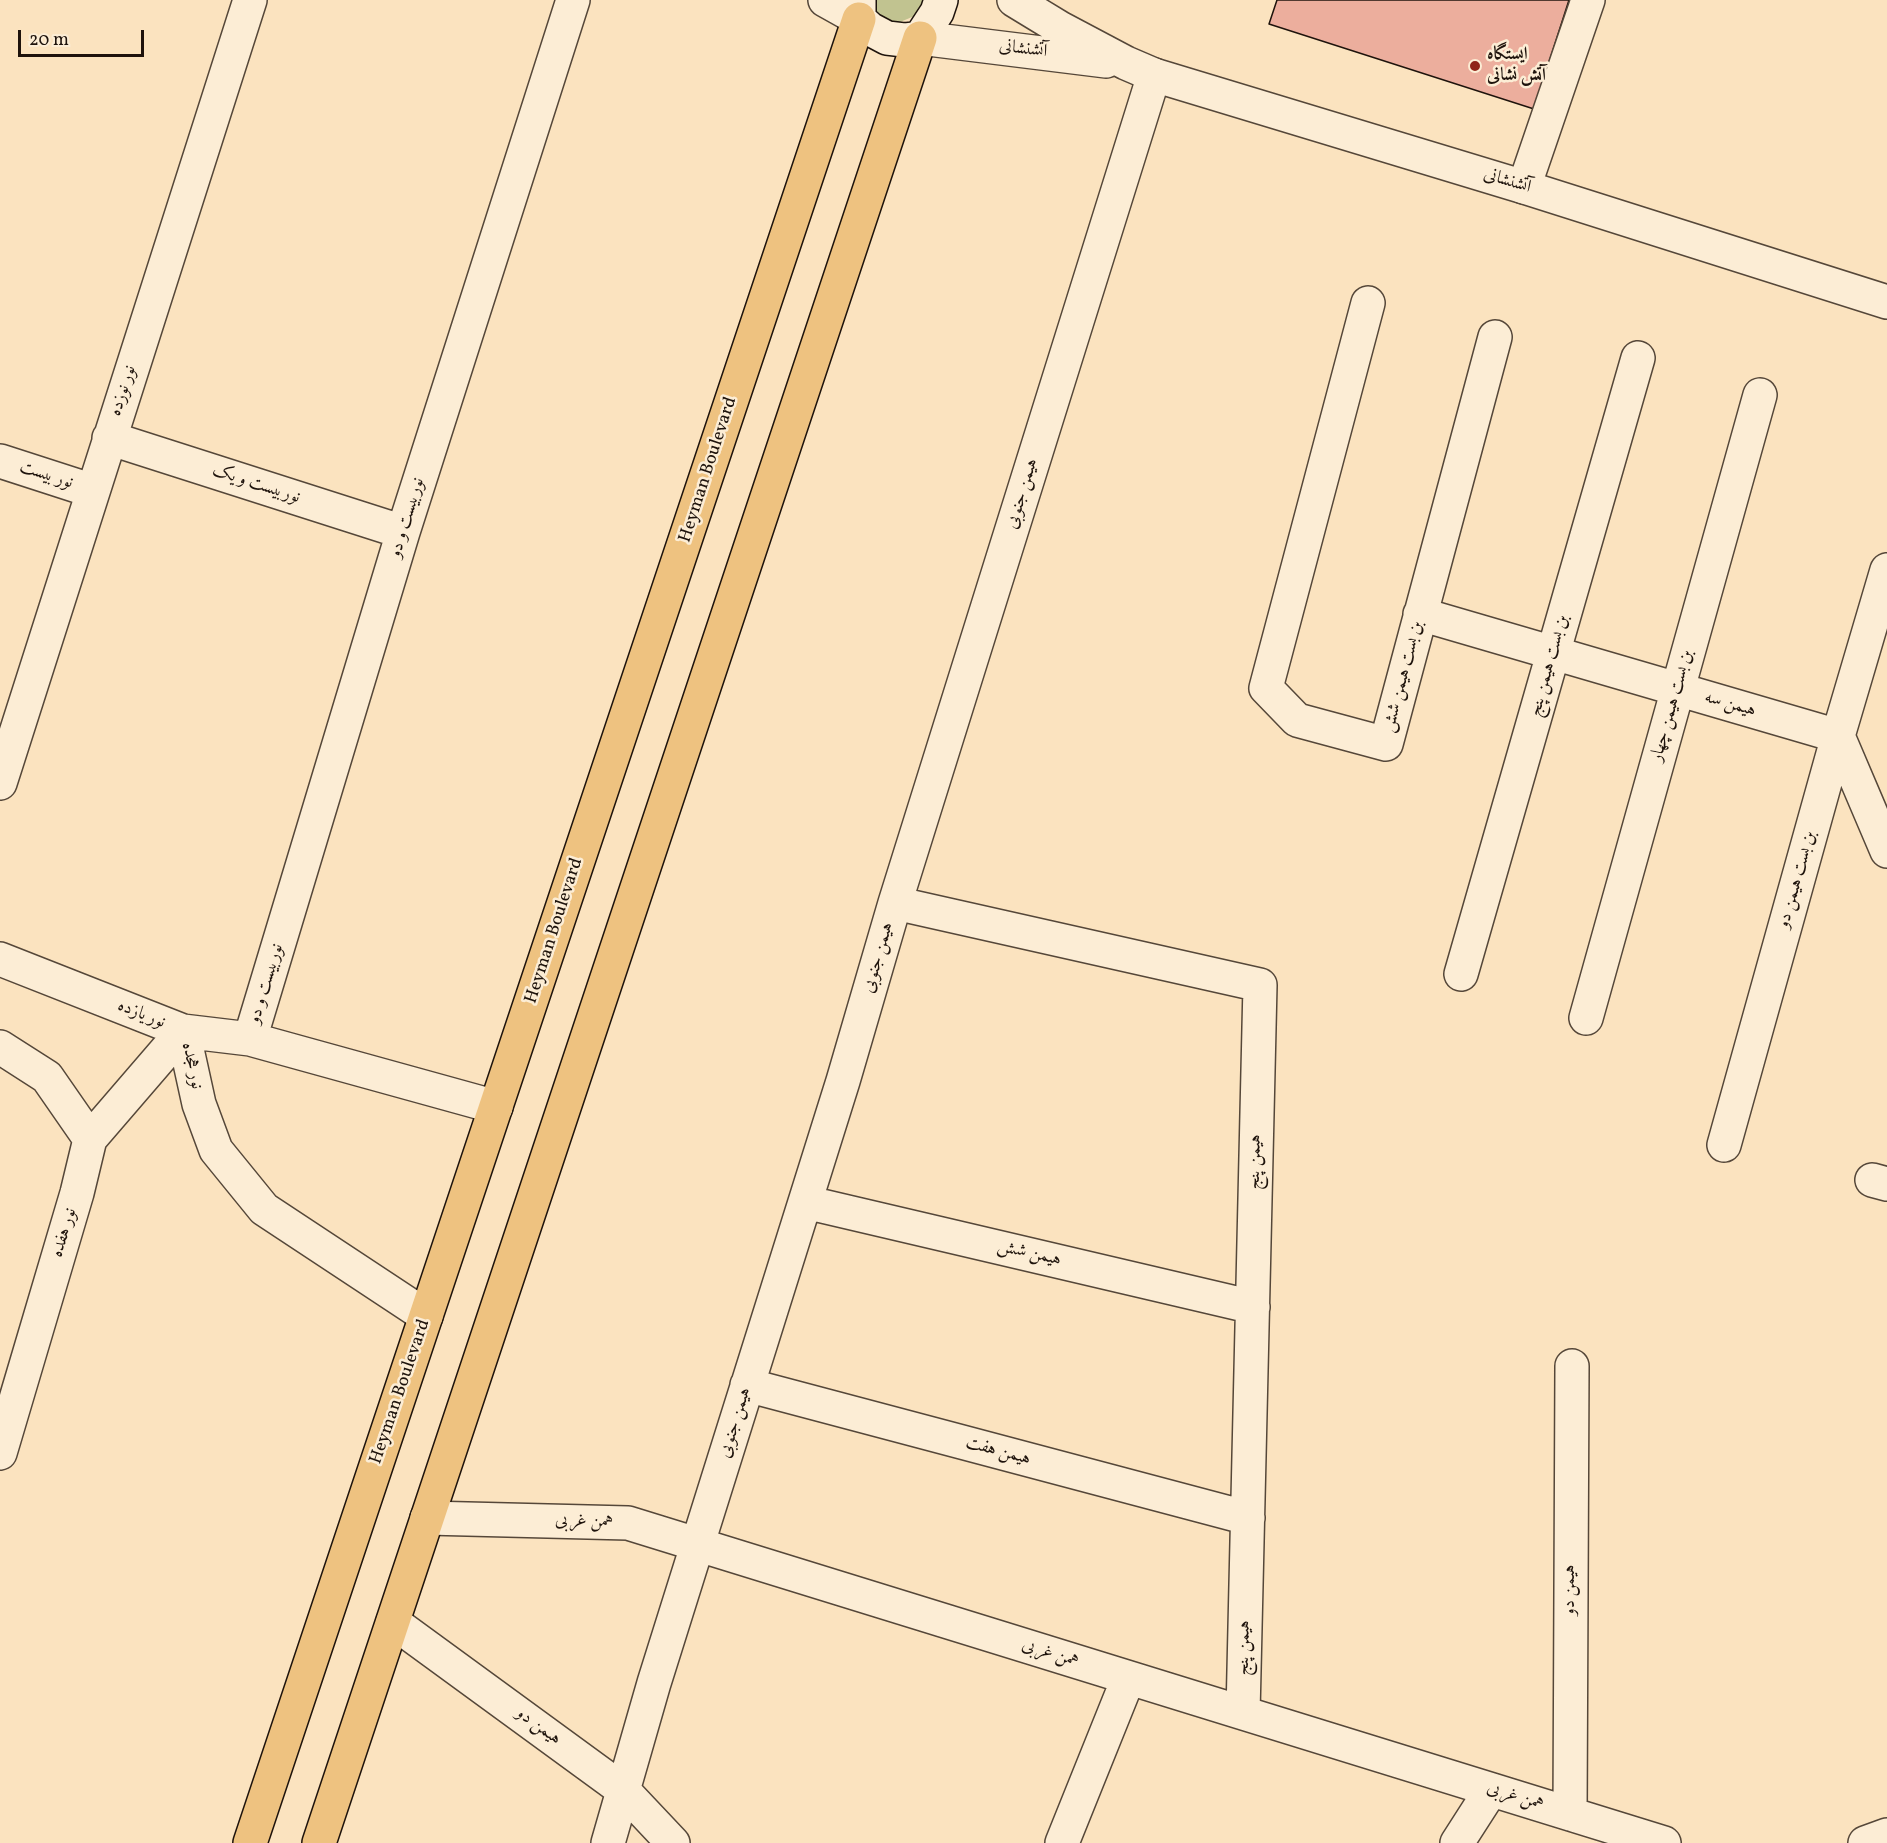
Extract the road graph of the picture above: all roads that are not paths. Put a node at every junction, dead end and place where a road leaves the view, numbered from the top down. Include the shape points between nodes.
1 (250, 0) edge
2 (573, 0) edge
3 (825, 0) edge
4 (941, 0) edge
5 (1014, 0) edge
6 (1588, 0) edge
7 (859, 10) edge
8 (920, 38) junction
9 (1140, 69) junction
10 (1524, 187) junction
11 (1887, 302) edge
12 (1368, 303) dead end
13 (1495, 337) dead end
14 (1638, 358) dead end
15 (1760, 394) dead end
16 (109, 438) junction
17 (0, 461) edge
18 (93, 491) junction
19 (403, 532) junction
20 (1887, 570) edge
21 (1420, 614) junction
22 (1553, 653) junction
23 (1678, 690) junction
24 (1838, 736) junction
25 (0, 783) edge
26 (1887, 851) edge
27 (896, 903) junction
28 (0, 959) edge
29 (1461, 974) dead end
30 (1586, 1018) dead end
31 (183, 1031) junction
32 (250, 1039) junction
33 (0, 1047) edge
34 (496, 1107) junction
35 (90, 1139) junction
36 (1724, 1145) dead end
37 (805, 1202) junction
38 (1252, 1307) junction
39 (426, 1316) junction
40 (1572, 1365) dead end
41 (747, 1385) junction
42 (0, 1453) edge
43 (427, 1518) junction
44 (1248, 1518) junction
45 (697, 1546) junction
46 (393, 1622) junction
47 (1128, 1678) junction
48 (1243, 1713) junction
49 (624, 1790) junction
50 (1491, 1790) junction
51 (1570, 1814) junction
52 (1887, 1835) edge
53 (250, 1843) edge
54 (319, 1843) edge
55 (608, 1843) edge
56 (674, 1843) edge
57 (1062, 1843) edge
58 (1457, 1843) edge
59 (1664, 1843) edge
60 (1865, 1843) edge

1 - 16 street, نور نوزده
2 - 19 street, نوربیست و دو
3 - 7 street, آتشنشانی
4 - 8 street
5 - 9 street, آتشنشانی
6 - 10 street
7 - 8 street, آتشنشانی via 870,29 887,38
7 - 34 main road, Heyman Boulevard
8 - 9 street, آتشنشانی
8 - 43 main road
9 - 10 street, آتشنشانی
9 - 27 street, هیمن جنوبی
10 - 11 street, آتشنشانی
12 - 21 street, بن بست هیمن شش via 1266,688 1298,720 1386,744
13 - 21 street, بن بست هیمن شش
14 - 22 street, بن بست هیمن پنج
15 - 23 street, بن بست هیمن چهار
16 - 18 street, نور نوزده
16 - 19 street, نوربیست و یک
17 - 18 street, نور بیست
18 - 25 street, نور نوزده
19 - 32 street, نوربیست و دو
20 - 24 street
21 - 22 street, هیمن سه
22 - 23 street, هیمن سه
22 - 29 street, بن بست هیمن پنج
23 - 24 street, هیمن سه
23 - 30 street, بن بست هیمن چهار
24 - 26 street
24 - 36 street, بن بست هیمن دو
27 - 37 street, هیمن جنوبی
27 - 38 street, هیمن پنج via 1260,985
28 - 31 street, نور یازده
31 - 32 street, نور هجده
31 - 35 street, نور یازده
31 - 39 street, نور هجده via 199,1104 216,1150 264,1209
32 - 34 street, نور هجده
33 - 35 street via 47,1077
34 - 39 main road, Heyman Boulevard
35 - 42 street, نور هفده
37 - 38 street, هیمن شش
37 - 41 street, هیمن جنوبی
38 - 44 street, هیمن پنج
39 - 53 main road, Heyman Boulevard
40 - 51 street, هیمن دو
41 - 44 street, هیمن هفت
41 - 45 street, هیمن جنوبی
43 - 45 street, همن غربی via 628,1523
43 - 46 main road
44 - 48 street, هیمن پنج
45 - 47 street, همن غربی
45 - 49 street, هیمن جنوبی
46 - 49 street, هیمن دو
46 - 54 main road
47 - 48 street, همن غربی
47 - 57 street
48 - 50 street, همن غربی
49 - 55 street, هیمن جنوبی
49 - 56 street, هیمن دو
50 - 51 street, همن غربی
50 - 58 street
51 - 59 street, همن غربی
52 - 60 street

